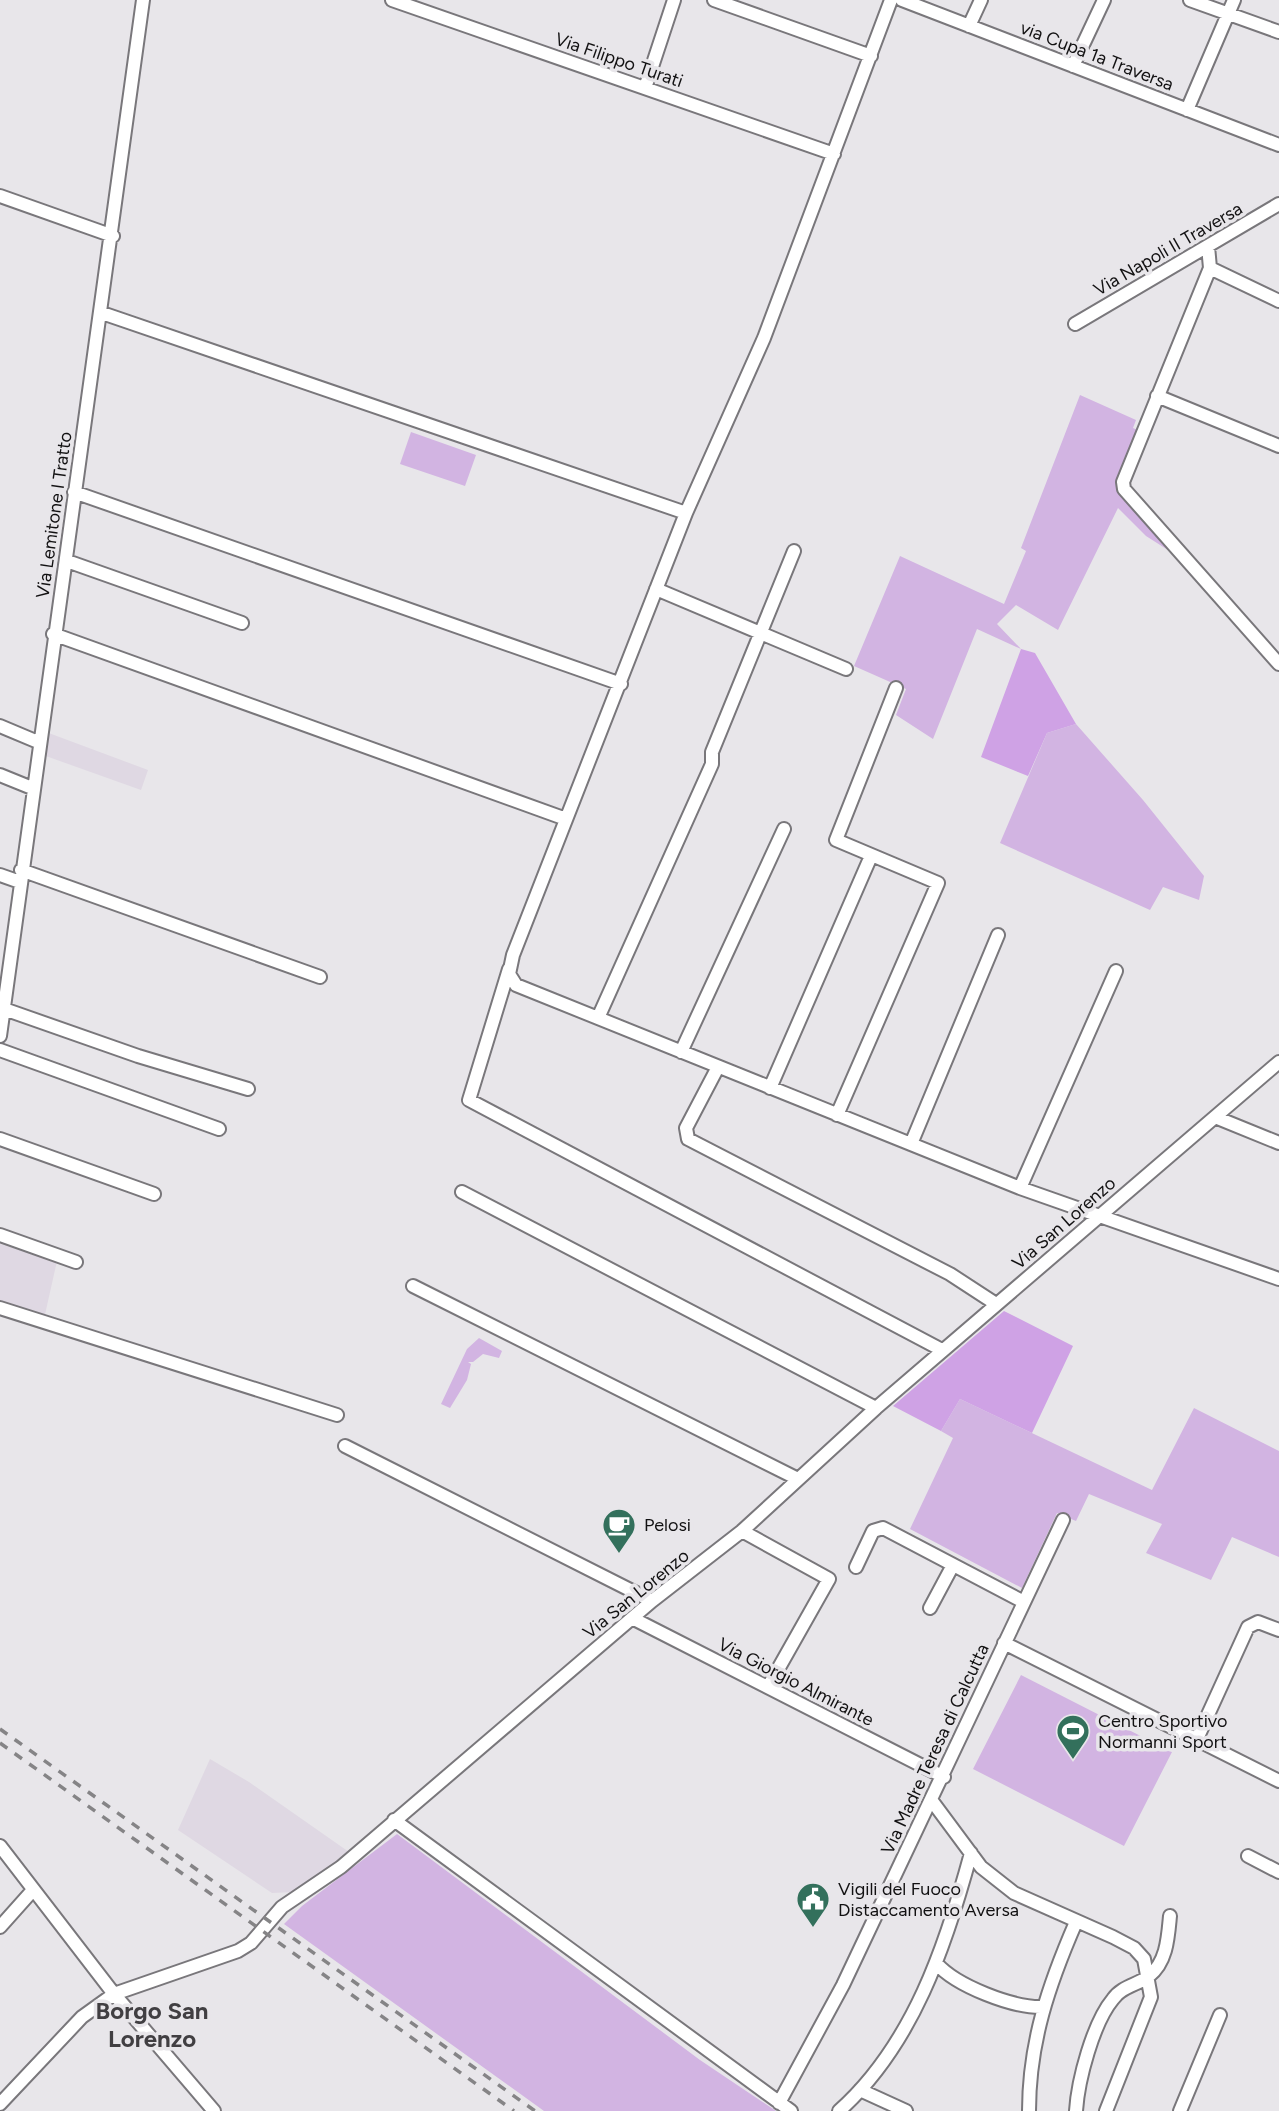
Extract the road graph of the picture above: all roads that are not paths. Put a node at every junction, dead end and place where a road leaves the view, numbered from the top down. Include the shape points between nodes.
1 (143, 0) edge
2 (393, 0) edge
3 (674, 0) edge
4 (713, 0) edge
5 (891, 0) edge
6 (902, 0) edge
7 (981, 0) edge
8 (1104, 0) edge
9 (1190, 0) edge
10 (1234, 0) edge
11 (1228, 14) junction
12 (969, 26) junction
13 (1279, 32) edge
14 (871, 56) junction
15 (1073, 66) junction
16 (645, 88) junction
17 (1187, 110) junction
18 (1279, 145) edge
19 (834, 154) junction
20 (0, 196) edge
21 (1279, 204) edge
22 (113, 236) junction
23 (1208, 246) junction
24 (1210, 268) junction
25 (1279, 301) edge
26 (102, 313) junction
27 (1075, 324) dead end
28 (1157, 396) junction
29 (1279, 446) edge
30 (74, 492) junction
31 (687, 513) junction
32 (794, 551) dead end
33 (66, 561) junction
34 (656, 589) junction
35 (242, 623) dead end
36 (760, 633) junction
37 (53, 634) junction
38 (1279, 664) edge
39 (846, 669) dead end
40 (621, 684) junction
41 (896, 688) dead end
42 (0, 726) edge
43 (38, 742) junction
44 (0, 775) edge
45 (32, 788) junction
46 (566, 819) junction
47 (784, 829) dead end
48 (871, 856) junction
49 (0, 875) edge
50 (21, 876) junction
51 (998, 935) dead end
52 (513, 955) junction
53 (1116, 971) dead end
54 (320, 977) dead end
55 (4, 1009) junction
56 (598, 1018) junction
57 (0, 1036) edge
58 (0, 1050) edge
59 (681, 1052) junction
60 (1279, 1062) edge
61 (718, 1067) junction
62 (770, 1088) junction
63 (248, 1089) dead end
64 (837, 1115) junction
65 (1215, 1117) junction
66 (219, 1129) dead end
67 (0, 1139) edge
68 (1279, 1143) edge
69 (911, 1144) junction
70 (1020, 1188) junction
71 (462, 1192) dead end
72 (154, 1194) dead end
73 (1100, 1215) junction
74 (0, 1236) edge
75 (76, 1262) dead end
76 (1279, 1279) edge
77 (414, 1286) dead end
78 (996, 1304) junction
79 (0, 1308) edge
80 (943, 1350) junction
81 (876, 1408) junction
82 (337, 1415) dead end
83 (345, 1446) dead end
84 (798, 1479) junction
85 (1063, 1520) dead end
86 (742, 1531) junction
87 (953, 1564) junction
88 (856, 1567) dead end
89 (652, 1601) junction
90 (1024, 1602) junction
91 (930, 1608) dead end
92 (632, 1618) junction
93 (1279, 1630) edge
94 (1004, 1643) junction
95 (768, 1687) junction
96 (1196, 1741) junction
97 (944, 1777) junction
98 (1279, 1781) edge
99 (932, 1801) junction
100 (394, 1820) junction
101 (0, 1846) edge
102 (971, 1853) junction
103 (1248, 1856) dead end
104 (1279, 1872) edge
105 (33, 1890) junction
106 (1170, 1916) dead end
107 (1076, 1922) junction
108 (0, 1927) edge
109 (936, 1963) junction
110 (1149, 1976) junction
111 (114, 1994) junction
112 (1043, 2007) junction
113 (1220, 2015) dead end
114 (860, 2090) junction
115 (779, 2103) junction
116 (0, 2104) edge
117 (214, 2111) edge
118 (791, 2111) edge
119 (839, 2111) edge
120 (906, 2111) edge
121 (1028, 2111) edge
122 (1076, 2111) edge
123 (1106, 2111) edge
124 (1180, 2111) edge

1 - 22 street, Via Lemitone I Tratto
2 - 16 street, Via Filippo Turati
3 - 16 street
4 - 14 street
5 - 14 street
6 - 12 street, via Cupa 1a Traversa
7 - 12 street
8 - 15 street
9 - 11 street
10 - 11 street
11 - 13 street
11 - 17 street
12 - 15 street, via Cupa 1a Traversa
14 - 19 street
15 - 17 street, via Cupa 1a Traversa
16 - 19 street, Via Filippo Turati
17 - 18 street, via Cupa 1a Traversa
19 - 31 street via 764,338
20 - 22 street
21 - 23 street, Via Napoli II Traversa
22 - 26 street, Via Lemitone I Tratto
23 - 24 street
23 - 27 street, Via Napoli II Traversa
24 - 25 street
24 - 28 street
26 - 30 street, Via Lemitone I Tratto
26 - 31 street
28 - 29 street
28 - 38 street via 1124,489
30 - 33 street, Via Lemitone I Tratto
30 - 40 street
31 - 34 street
32 - 36 street
33 - 35 street
33 - 37 street, Via Lemitone I Tratto
34 - 36 street
34 - 40 street
36 - 39 street
36 - 56 street via 712,752 712,764
37 - 43 street, Via Lemitone I Tratto
37 - 46 street
40 - 46 street
41 - 48 street via 836,839
42 - 43 street
43 - 45 street, Via Lemitone I Tratto
44 - 45 street
45 - 50 street, Via Lemitone I Tratto
46 - 52 street
47 - 59 street
48 - 62 street
48 - 64 street via 938,883
49 - 50 street
50 - 54 street
50 - 55 street, Via Lemitone I Tratto
51 - 69 street
52 - 56 street via 509,974 516,985
52 - 80 street via 469,1100
53 - 70 street
55 - 57 street, Via Lemitone I Tratto
55 - 63 street
56 - 59 street
58 - 66 street
59 - 61 street
60 - 65 street, Via San Lorenzo
61 - 62 street
61 - 78 street via 687,1128 688,1139 950,1274
62 - 64 street
64 - 69 street
65 - 68 street
65 - 73 street, Via San Lorenzo
67 - 72 street
69 - 70 street
70 - 73 street
71 - 81 street
73 - 76 street
73 - 78 street, Via San Lorenzo
74 - 75 street
77 - 84 street
78 - 80 street, Via San Lorenzo
79 - 82 street
80 - 81 street, Via San Lorenzo
81 - 84 street, Via San Lorenzo
83 - 89 street
84 - 86 street, Via San Lorenzo
85 - 90 street, Via Madre Teresa di Calcutta
86 - 89 street, Via San Lorenzo
86 - 95 street via 829,1578
87 - 88 street via 883,1528 873,1531
87 - 90 street
87 - 91 street
89 - 92 street, Via San Lorenzo
90 - 94 street, Via Madre Teresa di Calcutta
92 - 95 street, Via Giorgio Almirante
92 - 100 street, Via San Lorenzo
93 - 96 street via 1258,1622 1248,1627
94 - 96 street
94 - 97 street, Via Madre Teresa di Calcutta
95 - 97 street, Via Giorgio Almirante
96 - 98 street
97 - 99 street, Via Madre Teresa di Calcutta
99 - 102 street
99 - 115 street, Via Madre Teresa di Calcutta via 843,1985
100 - 111 street, Via San Lorenzo via 332,1874 282,1907 251,1943
100 - 115 street
101 - 105 street
102 - 107 street via 1014,1894
102 - 109 street
103 - 104 street
105 - 108 street
105 - 111 street
106 - 110 street via 1162,1961
107 - 110 street via 1134,1948 1144,1959
107 - 112 street
109 - 112 street via 943,1972 988,1994 1019,2006
109 - 114 street via 885,2061
110 - 122 street via 1115,1996 1103,2012 1077,2092
110 - 123 street via 1151,1997
111 - 116 street, Via San Lorenzo via 82,2018
111 - 117 street
112 - 121 street
113 - 124 street
114 - 119 street
114 - 120 street
115 - 118 street

